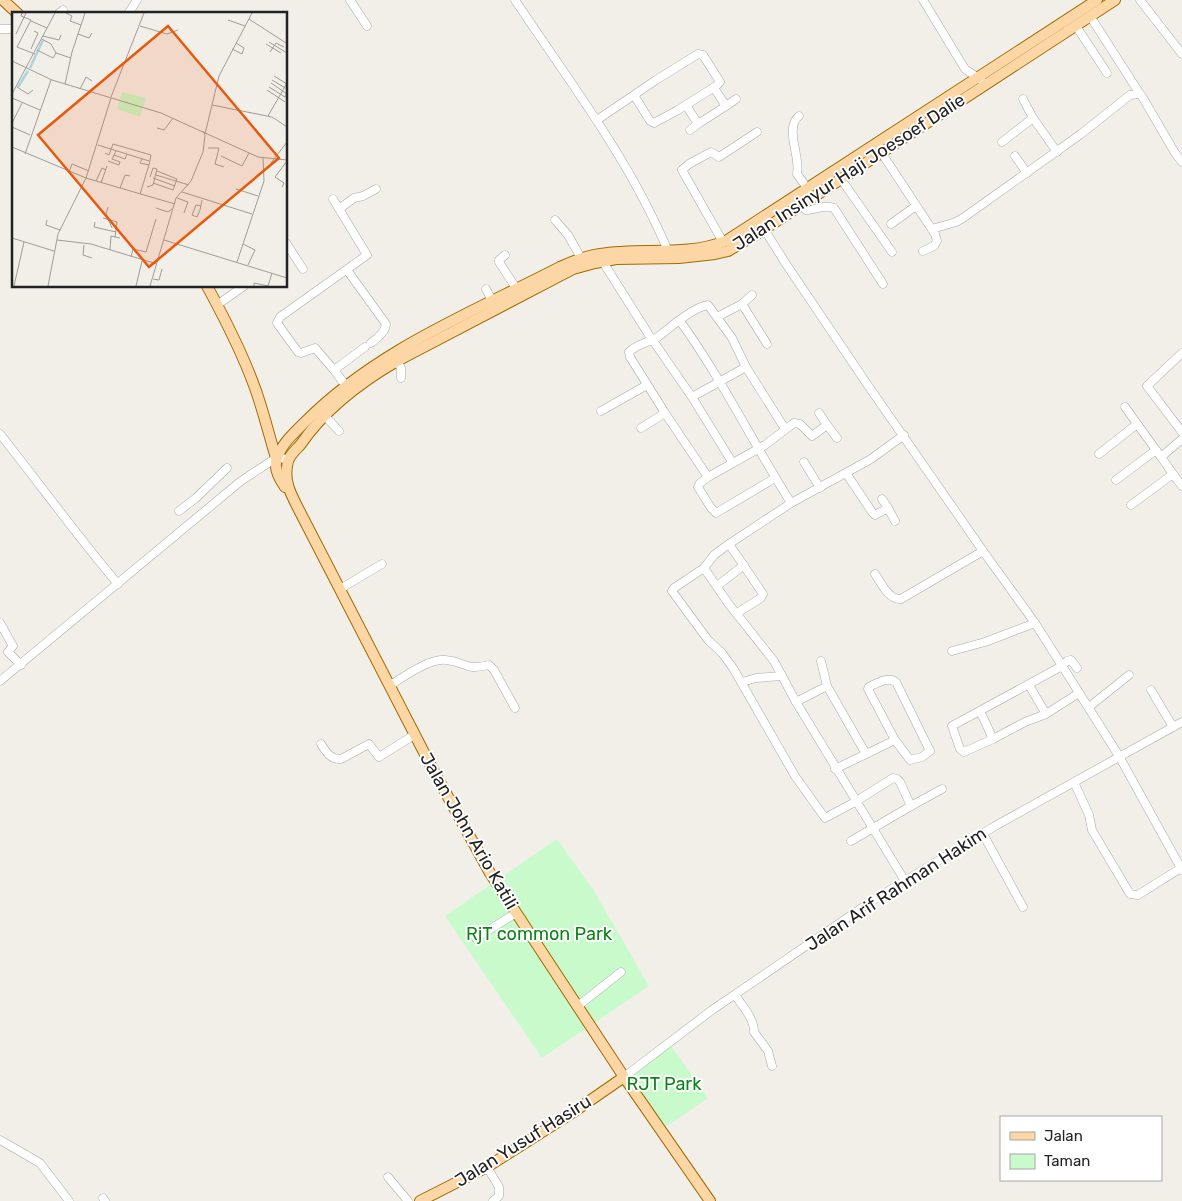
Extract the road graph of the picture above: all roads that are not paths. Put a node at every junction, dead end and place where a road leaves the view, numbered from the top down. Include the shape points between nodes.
1 (3, 0) edge
2 (137, 0) edge
3 (350, 0) edge
4 (515, 0) edge
5 (923, 0) edge
6 (1115, 0) edge
7 (1140, 0) edge
8 (1091, 2) edge
9 (16, 12) edge
10 (129, 12) edge
11 (1090, 16) junction
12 (367, 26) dead end
13 (1076, 26) junction
14 (1182, 54) edge
15 (1107, 73) dead end
16 (982, 81) junction
17 (714, 88) junction
18 (1140, 94) junction
19 (634, 95) junction
20 (1023, 99) dead end
21 (736, 100) dead end
22 (686, 105) junction
23 (726, 106) junction
24 (799, 116) dead end
25 (1034, 118) junction
26 (597, 120) junction
27 (698, 124) junction
28 (690, 130) dead end
29 (757, 132) dead end
30 (1002, 142) dead end
31 (881, 152) junction
32 (1057, 152) junction
33 (1015, 156) dead end
34 (1182, 162) edge
35 (1027, 173) junction
36 (841, 179) junction
37 (376, 188) dead end
38 (808, 189) junction
39 (333, 199) dead end
40 (800, 205) junction
41 (916, 206) junction
42 (340, 208) junction
43 (555, 220) dead end
44 (762, 224) junction
45 (891, 224) dead end
46 (932, 229) junction
47 (724, 242) junction
48 (288, 246) edge
49 (668, 251) junction
50 (923, 251) dead end
51 (892, 252) dead end
52 (505, 255) dead end
53 (294, 256) junction
54 (581, 258) junction
55 (288, 260) edge
56 (603, 262) junction
57 (303, 269) dead end
58 (347, 270) junction
59 (883, 284) dead end
60 (208, 288) edge
61 (241, 288) edge
62 (516, 288) junction
63 (486, 289) dead end
64 (752, 295) dead end
65 (492, 301) junction
66 (742, 304) junction
67 (216, 305) junction
68 (717, 317) junction
69 (680, 321) junction
70 (651, 338) junction
71 (767, 344) dead end
72 (1182, 354) edge
73 (397, 360) junction
74 (746, 367) junction
75 (334, 370) junction
76 (401, 378) dead end
77 (720, 382) junction
78 (647, 385) junction
79 (346, 386) junction
80 (692, 397) junction
81 (1125, 408) dead end
82 (601, 411) dead end
83 (665, 413) junction
84 (819, 413) dead end
85 (324, 416) junction
86 (827, 424) junction
87 (1137, 424) junction
88 (641, 428) dead end
89 (785, 429) junction
90 (339, 431) dead end
91 (1182, 432) edge
92 (0, 434) edge
93 (904, 436) junction
94 (837, 438) dead end
95 (1182, 439) edge
96 (758, 448) junction
97 (1158, 453) junction
98 (1099, 454) dead end
99 (277, 458) junction
100 (288, 459) junction
101 (732, 462) junction
102 (804, 462) dead end
103 (227, 468) dead end
104 (846, 472) junction
105 (1173, 474) junction
106 (708, 477) junction
107 (775, 478) junction
108 (1116, 480) dead end
109 (1182, 486) edge
110 (820, 488) junction
111 (291, 493) junction
112 (196, 498) junction
113 (882, 499) dead end
114 (791, 503) junction
115 (1131, 505) dead end
116 (888, 508) junction
117 (179, 511) dead end
118 (203, 513) junction
119 (895, 521) dead end
120 (729, 544) junction
121 (983, 551) junction
122 (382, 564) dead end
123 (744, 565) junction
124 (704, 568) junction
125 (875, 574) dead end
126 (118, 584) junction
127 (717, 586) junction
128 (340, 589) junction
129 (737, 613) junction
130 (0, 623) edge
131 (1035, 624) junction
132 (952, 651) dead end
133 (822, 661) dead end
134 (21, 665) junction
135 (1062, 666) junction
136 (1077, 668) dead end
137 (1129, 675) dead end
138 (782, 676) junction
139 (0, 682) edge
140 (742, 682) junction
141 (1028, 685) junction
142 (389, 686) junction
143 (827, 686) junction
144 (1151, 690) dead end
145 (1080, 693) junction
146 (796, 702) junction
147 (1089, 707) junction
148 (515, 708) dead end
149 (980, 711) junction
150 (1046, 714) junction
151 (1178, 725) edge
152 (1182, 733) edge
153 (414, 735) junction
154 (993, 739) junction
155 (895, 740) junction
156 (320, 744) dead end
157 (866, 754) junction
158 (1119, 756) junction
159 (835, 769) junction
160 (1074, 782) junction
161 (942, 789) dead end
162 (855, 802) junction
163 (911, 806) junction
164 (872, 828) junction
165 (983, 834) junction
166 (851, 841) dead end
167 (1182, 869) edge
168 (905, 881) junction
169 (1022, 907) dead end
170 (516, 912) junction
171 (476, 938) dead end
172 (621, 972) dead end
173 (735, 996) junction
174 (578, 1006) junction
175 (754, 1032) junction
176 (748, 1039) dead end
177 (772, 1066) dead end
178 (624, 1077) junction
179 (0, 1140) edge
180 (488, 1166) junction
181 (388, 1177) dead end
182 (69, 1201) edge
183 (408, 1201) edge
184 (420, 1201) edge
185 (493, 1201) edge
186 (710, 1201) edge

1 - 9 main road
2 - 10 street
3 - 12 street
4 - 26 street
5 - 16 street via 965,69
6 - 11 main road, Jalan Insinyur Haji Joesoef Dalie
7 - 14 street
8 - 16 main road, Jalan Insinyur Haji Joesoef Dalie
11 - 13 main road, Jalan Insinyur Haji Joesoef Dalie
11 - 18 street
13 - 15 street
13 - 16 main road, Jalan Insinyur Haji Joesoef Dalie
16 - 31 main road, Jalan Insinyur Haji Joesoef Dalie
16 - 38 main road, Jalan Insinyur Haji Joesoef Dalie
17 - 19 street via 720,82 700,54
17 - 22 street
17 - 23 street
18 - 32 street via 1130,95
18 - 34 street
19 - 22 street via 652,123
19 - 26 street
20 - 25 street
21 - 23 street
22 - 27 street
23 - 27 street
24 - 38 street via 793,124 797,174
25 - 30 street
25 - 32 street
26 - 49 street via 656,221
27 - 28 street
29 - 47 street via 719,157 711,152 682,170
31 - 36 main road, Jalan Insinyur Haji Joesoef Dalie
31 - 41 street
32 - 35 street
33 - 35 street
35 - 46 street via 956,222
36 - 40 main road, Jalan Insinyur Haji Joesoef Dalie
36 - 51 street
37 - 42 street
38 - 44 main road, Jalan Insinyur Haji Joesoef Dalie
39 - 42 street
40 - 44 main road, Jalan Insinyur Haji Joesoef Dalie
40 - 59 street via 806,210 834,208
41 - 45 street
41 - 46 street
42 - 58 street via 367,254
43 - 54 street via 568,234
44 - 47 main road, Jalan Insinyur Haji Joesoef Dalie
44 - 56 main road, Jalan Insinyur Haji Joesoef Dalie via 728,251 679,258
44 - 93 street
46 - 50 street via 936,243
47 - 49 main road, Jalan Insinyur Haji Joesoef Dalie via 700,249
48 - 53 street
49 - 54 main road, Jalan Insinyur Haji Joesoef Dalie via 602,253
52 - 62 street via 499,262
53 - 55 street
53 - 57 street
54 - 62 main road, Jalan Insinyur Haji Joesoef Dalie
56 - 70 street
56 - 73 main road, Jalan Insinyur Haji Joesoef Dalie via 556,277
58 - 75 street via 386,324 381,334
58 - 75 street via 280,317 277,323 298,352 315,348
60 - 67 main road, Jalan John Ario Katili
61 - 67 street
62 - 65 main road, Jalan Insinyur Haji Joesoef Dalie
63 - 65 street
64 - 66 street
65 - 79 main road, Jalan Insinyur Haji Joesoef Dalie via 390,355
66 - 68 street
66 - 71 street
67 - 99 main road, Jalan John Ario Katili via 235,338 253,383
68 - 69 street via 707,305
68 - 74 street
69 - 70 street
69 - 77 street
70 - 78 street via 629,352
70 - 80 street
72 - 91 street via 1147,386
73 - 76 street
73 - 85 main road, Jalan Insinyur Haji Joesoef Dalie
74 - 77 street
74 - 89 street
75 - 79 street
77 - 80 street
77 - 96 street
78 - 82 street
78 - 83 street
79 - 99 main road, Jalan Insinyur Haji Joesoef Dalie via 295,432
80 - 101 street
81 - 87 street
83 - 88 street
83 - 106 street
84 - 86 street
85 - 90 street
85 - 100 main road, Jalan Insinyur Haji Joesoef Dalie
86 - 89 street via 814,436 798,423
86 - 94 street
87 - 97 street
87 - 98 street
89 - 96 street
92 - 126 street
93 - 104 street
93 - 121 street
95 - 97 street
96 - 101 street
96 - 107 street
97 - 105 street
97 - 108 street
99 - 100 street
99 - 111 main road, Jalan John Ario Katili via 277,472
99 - 118 street
100 - 111 main road, Jalan John Ario Katili via 286,479
101 - 106 street
102 - 110 street
103 - 112 street
104 - 110 street
104 - 116 street via 874,514
105 - 109 street
105 - 115 street
106 - 107 street via 700,483 699,489 716,513
107 - 114 street
110 - 114 street
111 - 128 main road, Jalan John Ario Katili
112 - 117 street
112 - 118 street
113 - 116 street
114 - 120 street
116 - 119 street
118 - 126 street
120 - 123 street
120 - 124 street
121 - 125 street via 897,600
121 - 131 street
122 - 128 street
123 - 127 street
123 - 129 street via 763,594
124 - 127 street
124 - 140 street via 672,591
126 - 134 street
127 - 129 street
128 - 142 main road, Jalan John Ario Katili
129 - 138 street
130 - 134 street via 13,646 8,652
131 - 132 street
131 - 135 street
133 - 143 street
134 - 139 street
135 - 136 street via 1071,660
135 - 141 street
135 - 145 street
137 - 147 street
138 - 140 street
138 - 146 street
140 - 162 street via 794,776 823,817 828,818
141 - 149 street
141 - 150 street
142 - 148 street via 435,660 451,661 470,668 489,665
142 - 153 main road, Jalan John Ario Katili
143 - 146 street
143 - 157 street
144 - 151 street
145 - 147 street
145 - 150 street
146 - 159 street
147 - 158 street
149 - 154 street
149 - 154 street via 952,726 960,749 964,752
150 - 154 street
151 - 152 street
151 - 158 street, Jalan Arif Rahman Hakim
153 - 156 street via 379,757 369,744 337,759
153 - 170 main road, Jalan John Ario Katili via 490,873
155 - 155 street via 910,760 930,751 896,682 887,679 868,689
155 - 157 street
157 - 159 street
158 - 160 street, Jalan Arif Rahman Hakim
158 - 167 street
159 - 162 street
160 - 165 street, Jalan Arif Rahman Hakim
160 - 167 street via 1090,815 1092,830 1130,894 1138,895
161 - 163 street
162 - 163 street via 896,778
162 - 164 street
163 - 164 street
164 - 166 street
164 - 168 street
165 - 168 street, Jalan Arif Rahman Hakim
165 - 169 street
168 - 173 street, Jalan Arif Rahman Hakim
170 - 171 street
170 - 174 main road, Jalan John Ario Katili
172 - 174 street
173 - 175 street via 755,1026
173 - 178 street, Jalan Arif Rahman Hakim
174 - 178 main road, Jalan John Ario Katili
175 - 176 street
175 - 177 street via 768,1051
178 - 180 main road, Jalan Yusuf Hasiru
178 - 186 main road, Jalan John Ario Katili
179 - 182 street via 40,1163
180 - 184 main road, Jalan Yusuf Hasiru
180 - 185 street via 500,1190
181 - 183 street

